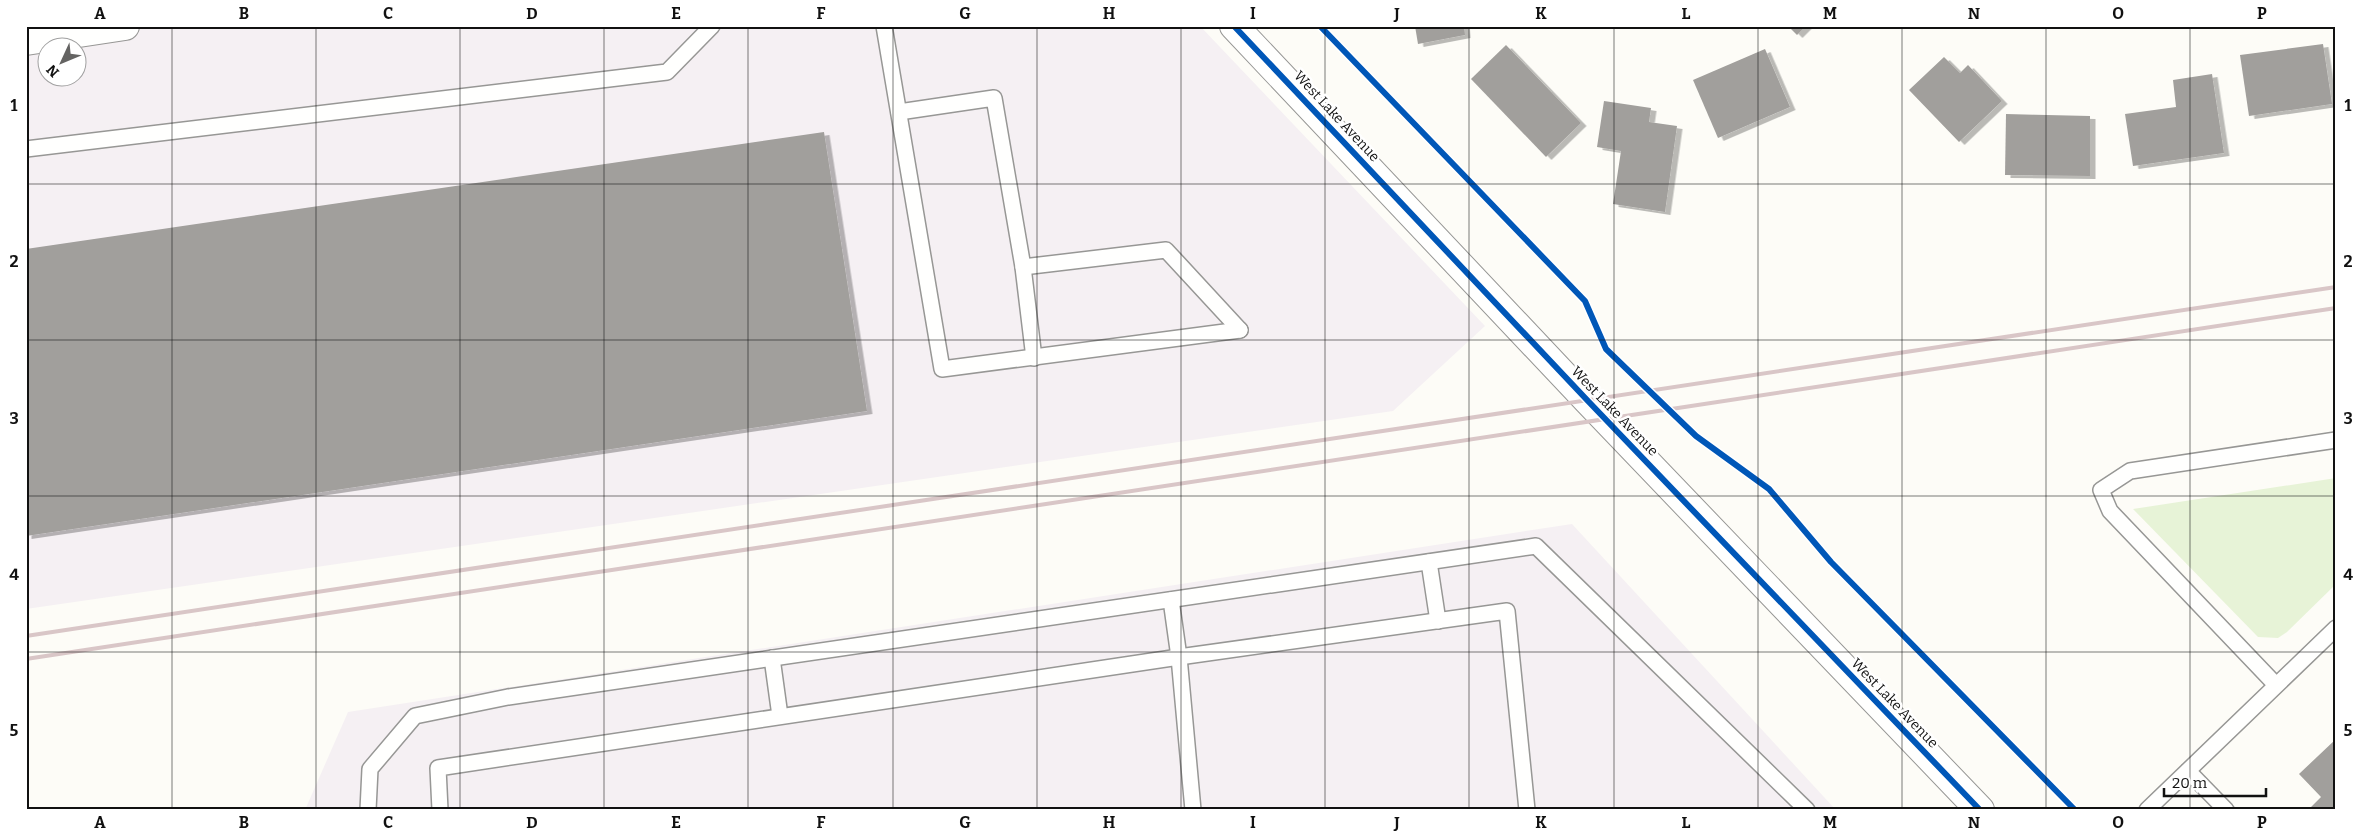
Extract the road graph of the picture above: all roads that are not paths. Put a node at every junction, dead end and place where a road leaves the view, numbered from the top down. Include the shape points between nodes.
1 (125, 26) edge
2 (712, 26) edge
3 (884, 26) edge
4 (1234, 26) edge
5 (26, 41) edge
6 (899, 112) junction
7 (26, 149) edge
8 (1023, 267) junction
9 (1034, 358) junction
10 (2336, 440) edge
11 (1429, 562) junction
12 (1171, 600) junction
13 (1438, 621) junction
14 (2336, 628) edge
15 (1179, 657) junction
16 (772, 658) junction
17 (2276, 685) junction
18 (780, 716) junction
19 (2188, 771) junction
20 (368, 810) edge
21 (440, 810) edge
22 (1193, 810) edge
23 (1527, 810) edge
24 (1807, 810) edge
25 (1980, 810) edge
26 (2147, 810) edge
27 (2226, 810) edge

1 - 5 street
2 - 7 lane via 667,72
3 - 6 lane
4 - 25 street, West Lake Avenue
6 - 8 lane via 994,98
6 - 9 lane via 942,369
8 - 9 lane
8 - 9 lane via 1166,250 1240,330
10 - 17 lane via 2130,470 2101,490 2110,511
11 - 12 lane
11 - 13 lane
11 - 24 lane via 1536,546
12 - 15 lane
12 - 16 lane
13 - 15 lane
13 - 23 lane via 1507,611
14 - 17 lane
15 - 18 lane
15 - 22 lane
16 - 18 lane
16 - 20 lane via 508,697 415,716 370,769
17 - 19 lane
18 - 21 lane via 438,768
19 - 26 lane
19 - 27 lane

